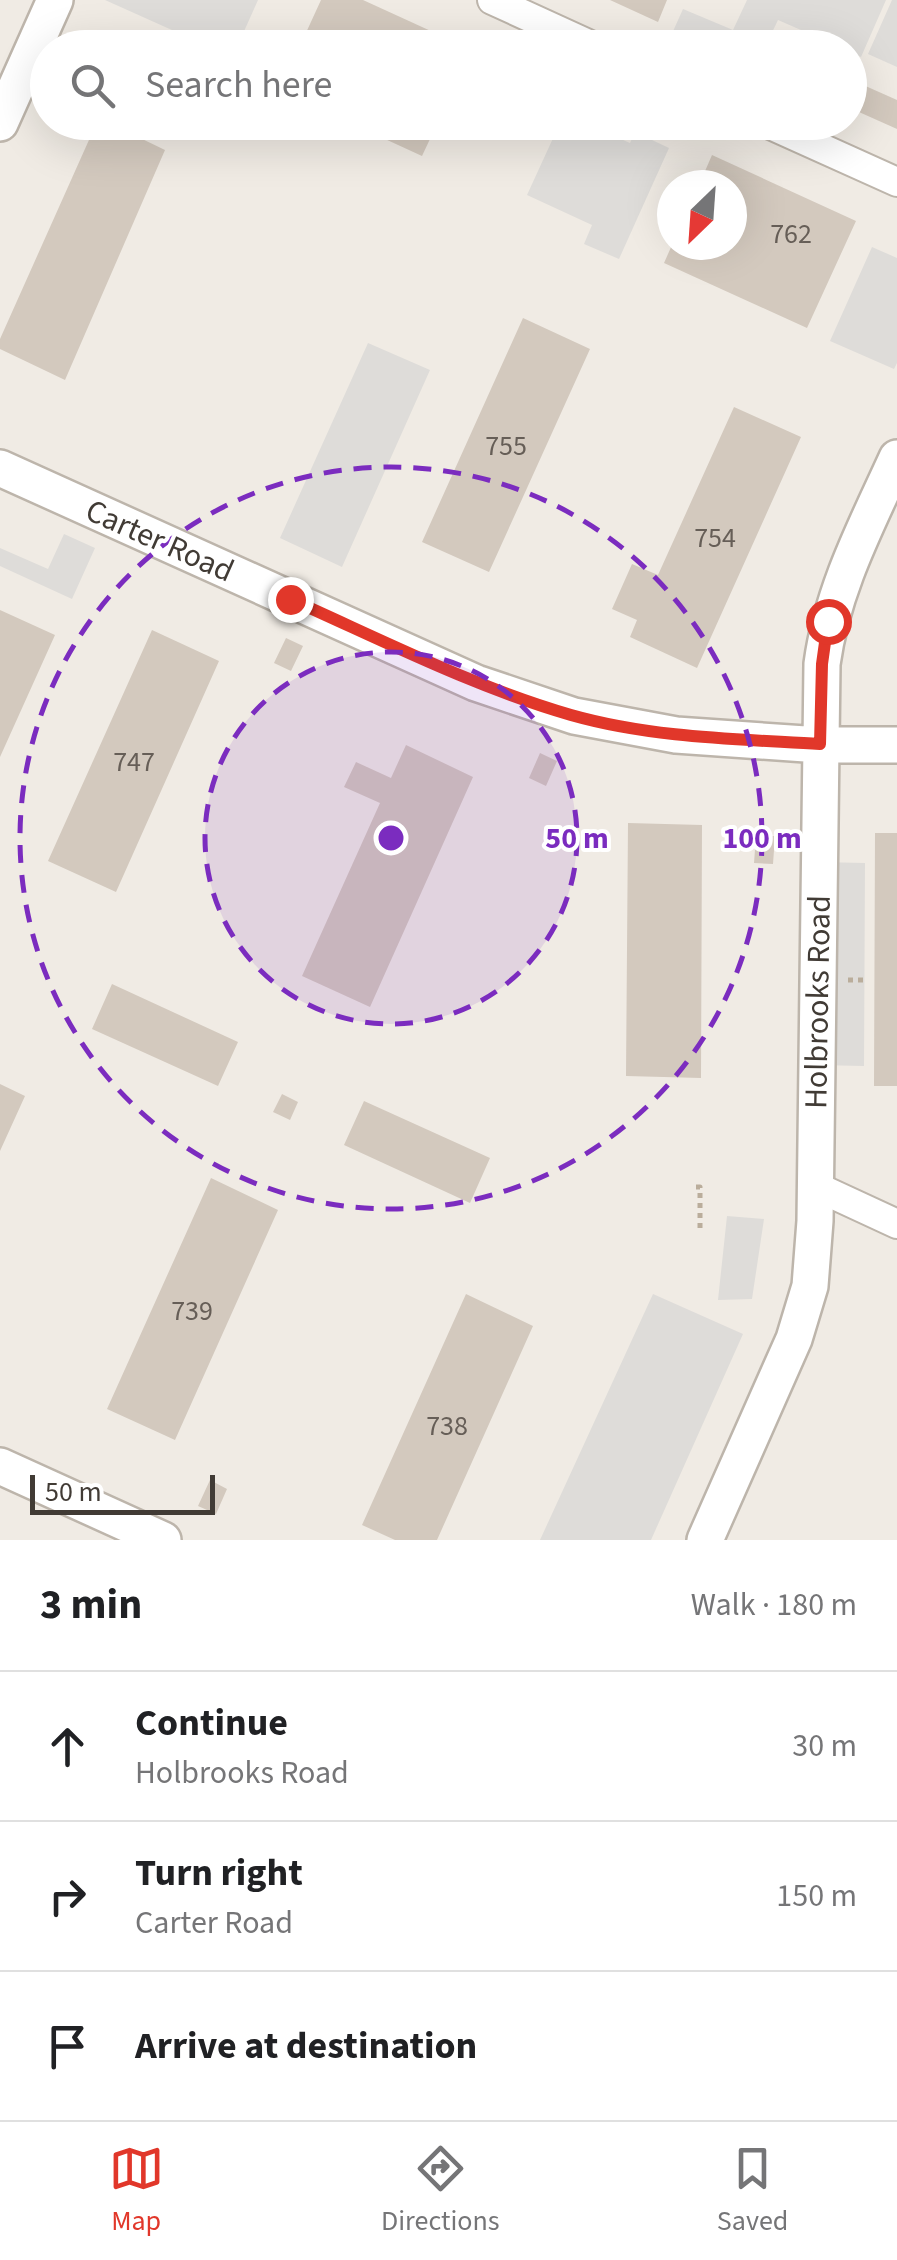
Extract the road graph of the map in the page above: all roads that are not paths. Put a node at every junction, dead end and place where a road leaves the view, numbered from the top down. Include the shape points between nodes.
1 (56, 0) edge
2 (492, 0) edge
3 (42, 30) edge
4 (558, 30) edge
5 (30, 57) edge
6 (0, 123) edge
7 (804, 140) edge
8 (897, 182) edge
9 (897, 458) edge
10 (0, 468) edge
11 (820, 744) junction
12 (897, 745) edge
13 (815, 1186) junction
14 (897, 1224) edge
15 (0, 1466) edge
16 (163, 1540) edge
17 (705, 1540) edge

1 - 3 street
2 - 4 street
5 - 6 street
7 - 8 street
9 - 11 street, Holbrooks Road via 828,621
10 - 11 street, Carter Road via 488,687 574,716 676,734
11 - 12 street, Carter Road
11 - 13 street, Holbrooks Road
13 - 14 street
13 - 17 street, Holbrooks Road via 810,1286 794,1339
15 - 16 street

